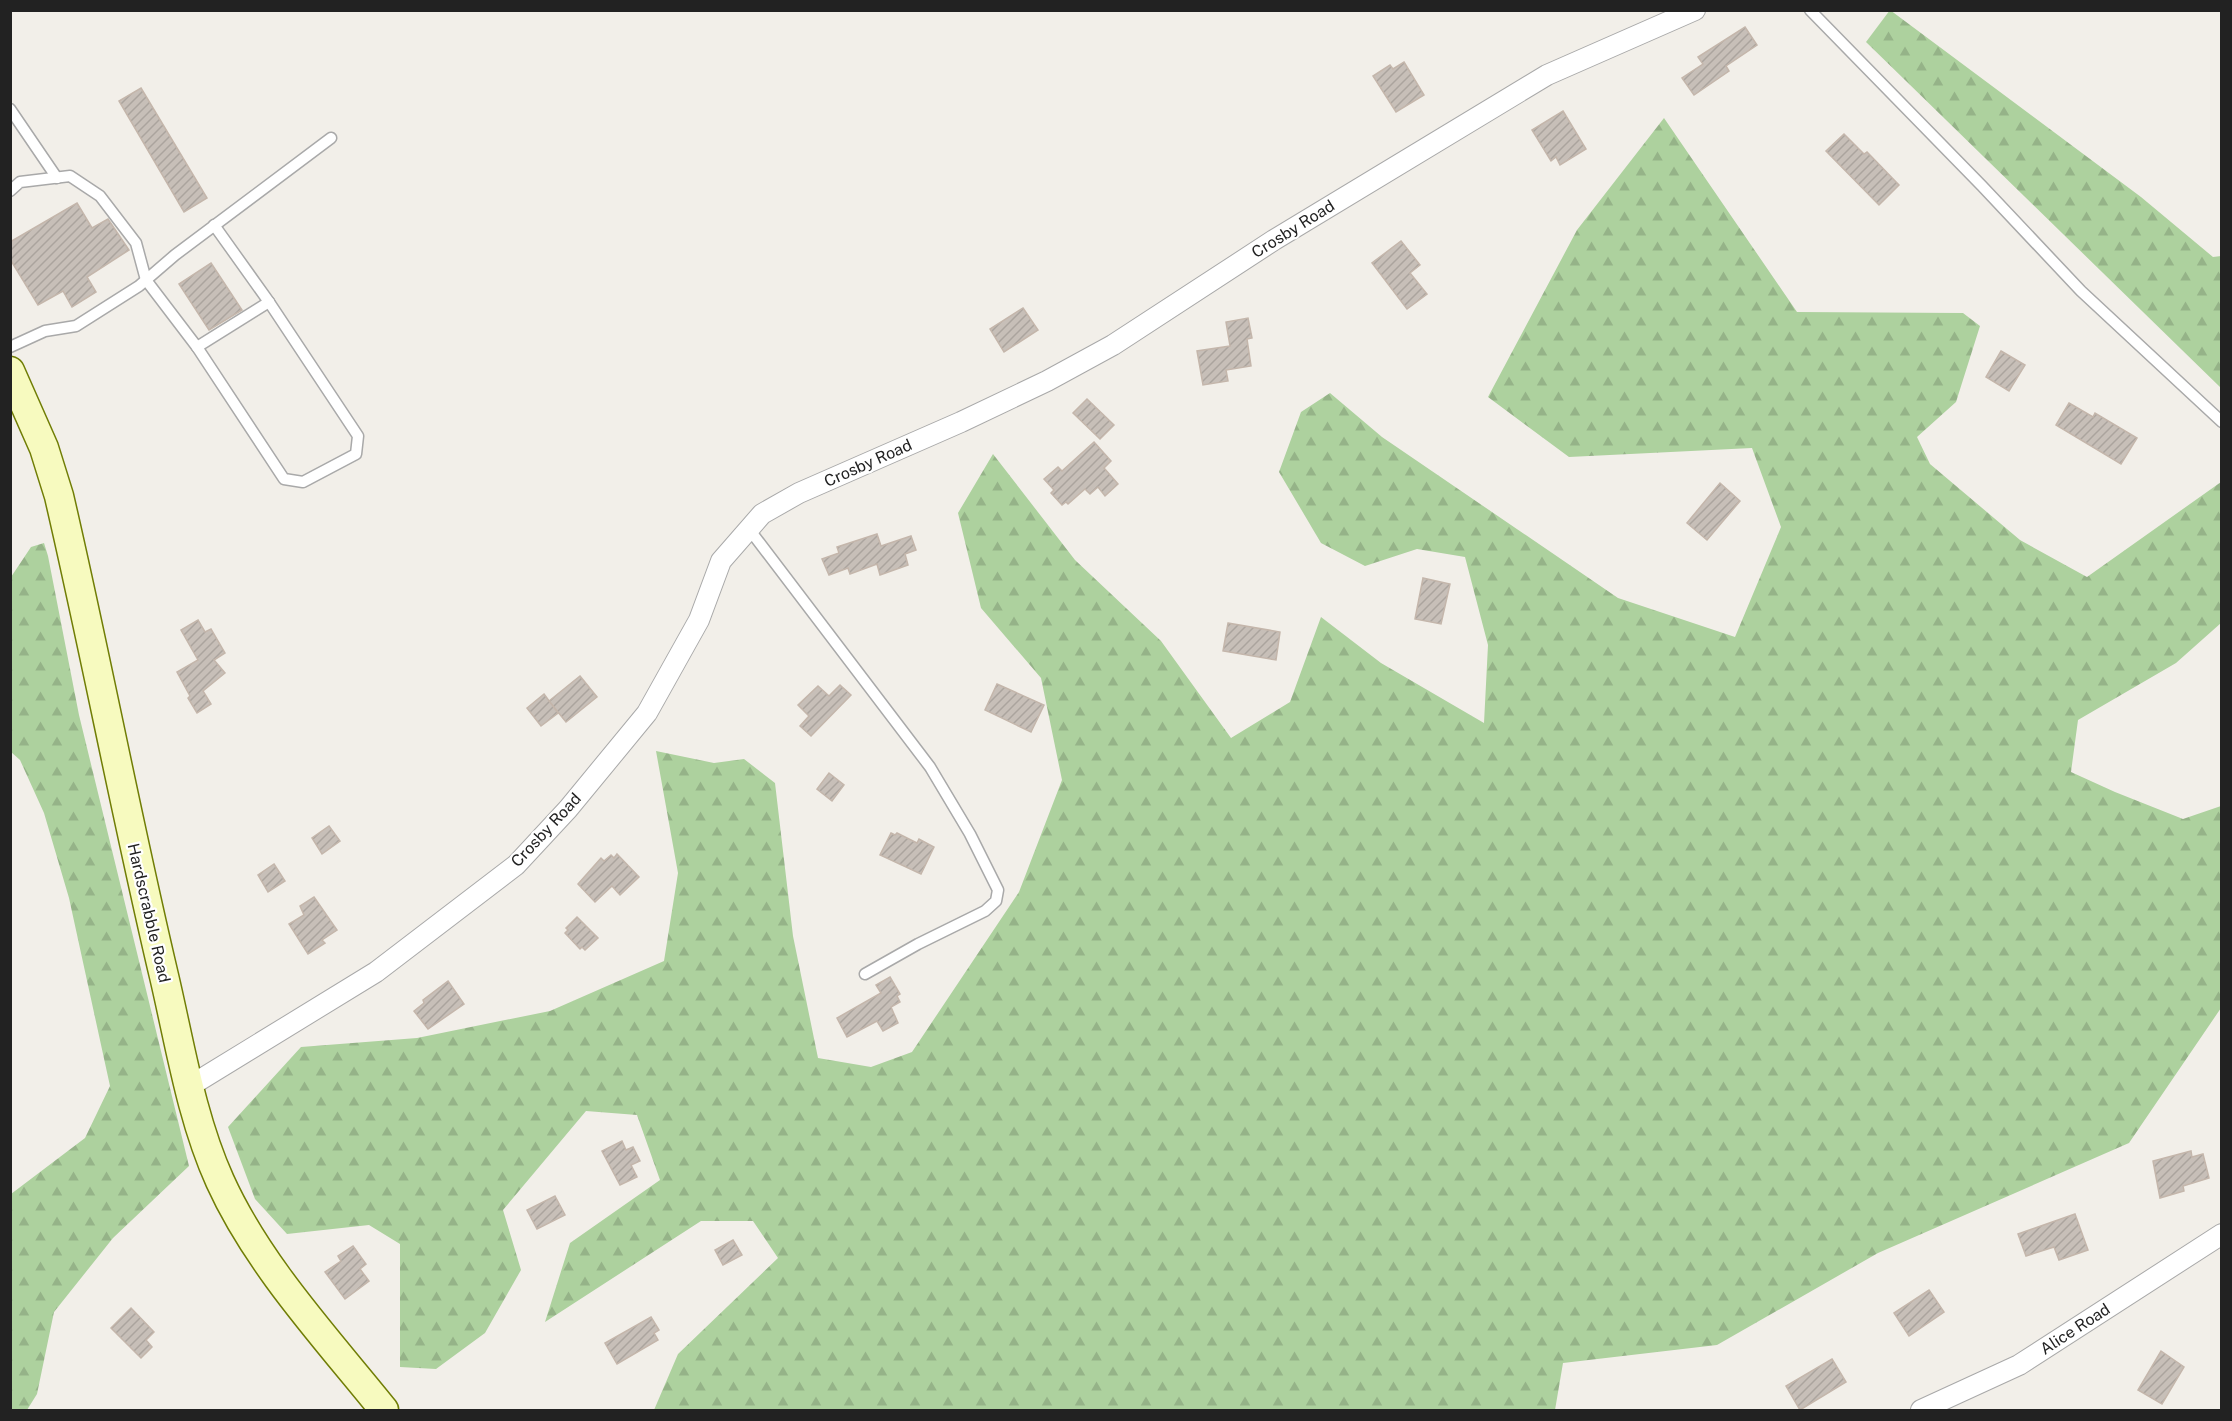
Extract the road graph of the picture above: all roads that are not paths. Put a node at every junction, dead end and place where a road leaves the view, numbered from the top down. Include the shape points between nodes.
1 (1695, 10) edge
2 (1810, 10) edge
3 (10, 109) edge
4 (331, 138) dead end
5 (57, 178) junction
6 (10, 191) edge
7 (214, 225) junction
8 (146, 280) junction
9 (269, 302) junction
10 (10, 347) edge
11 (197, 347) junction
12 (10, 371) edge
13 (2222, 422) edge
14 (749, 530) junction
15 (866, 974) dead end
16 (190, 1086) junction
17 (2222, 1234) edge
18 (384, 1410) edge
19 (1921, 1410) edge

1 - 14 street, Crosby Road via 1546,75 1274,240 1113,345 983,412 799,493 762,514
2 - 13 lane via 2081,291
3 - 5 lane
4 - 7 lane
5 - 6 lane via 20,182
5 - 8 lane via 70,176 100,196 136,243
7 - 8 lane
7 - 9 lane
8 - 10 lane via 76,326 45,331
8 - 11 lane
9 - 11 lane
9 - 11 lane via 358,436 356,454 303,482 284,479
12 - 16 street, Hardscrabble Road via 44,448 59,496 135,857
14 - 15 lane via 930,767 998,890 996,901 985,911
14 - 16 street, Crosby Road via 721,561 699,620 647,713 516,865 376,972
16 - 18 street, Hardscrabble Road via 220,1182 246,1230 280,1280
17 - 19 street, Alice Road via 2019,1365

